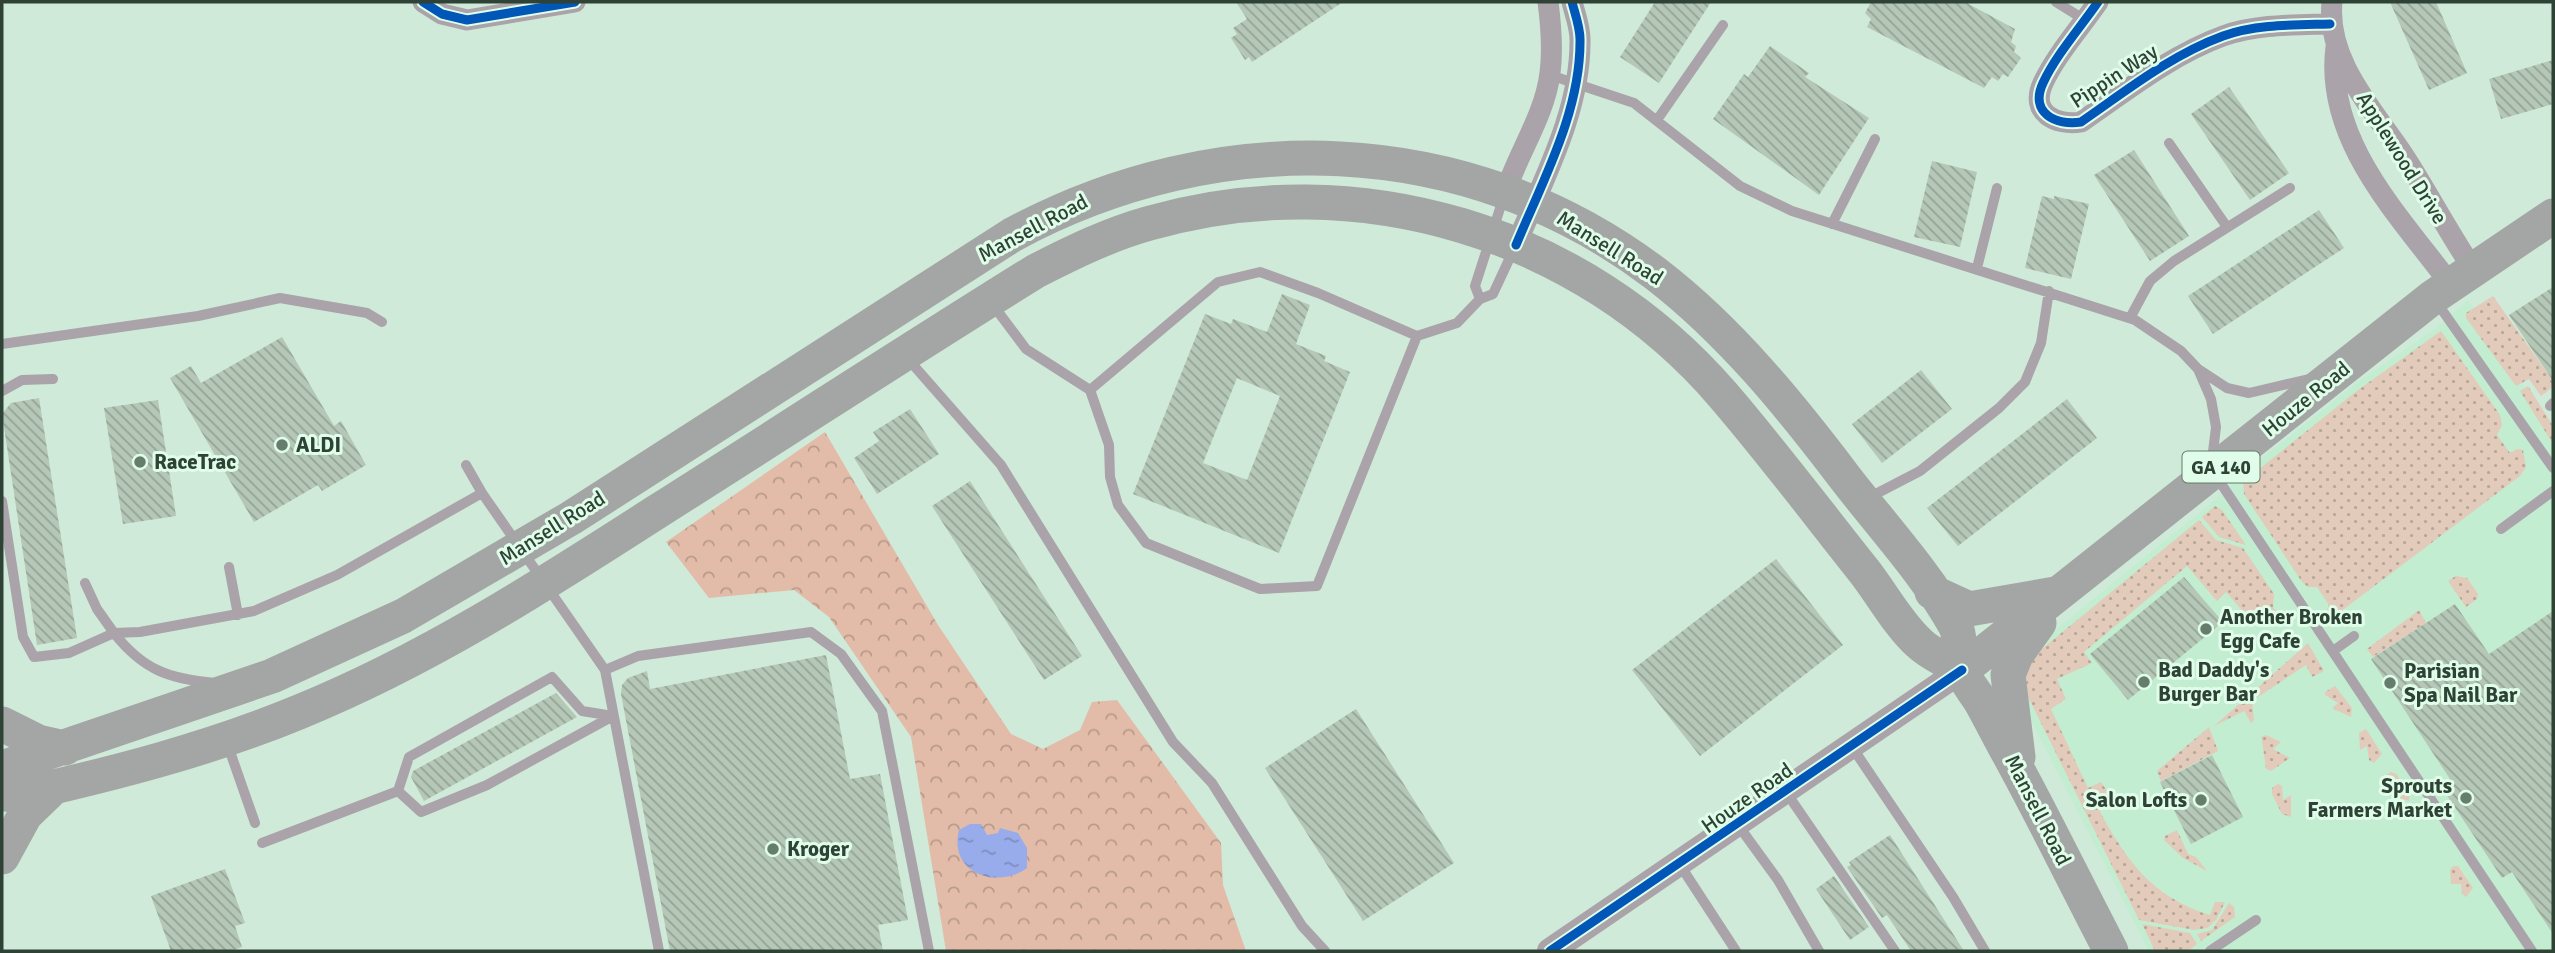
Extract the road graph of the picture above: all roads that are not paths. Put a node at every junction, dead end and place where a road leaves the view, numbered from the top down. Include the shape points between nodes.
1 (424, 2) edge
2 (575, 2) edge
3 (1548, 2) edge
4 (1572, 2) edge
5 (2056, 2) edge
6 (2098, 2) edge
7 (2332, 2) edge
8 (2085, 20) junction
9 (1723, 25) dead end
10 (2333, 34) junction
11 (1549, 75) junction
12 (1577, 82) junction
13 (1657, 120) junction
14 (1875, 139) dead end
15 (2169, 143) dead end
16 (1198, 167) junction
17 (1997, 188) dead end
18 (2290, 188) dead end
19 (1519, 198) junction
20 (1204, 211) junction
21 (2553, 216) edge
22 (1832, 224) junction
23 (2227, 227) junction
24 (1504, 240) junction
25 (1977, 268) junction
26 (2453, 284) junction
27 (2049, 290) junction
28 (1480, 299) junction
29 (990, 300) junction
30 (2130, 318) junction
31 (382, 322) dead end
32 (1418, 336) junction
33 (2, 344) edge
34 (904, 354) junction
35 (1714, 354) junction
36 (2197, 369) junction
37 (2341, 371) junction
38 (52, 379) dead end
39 (1090, 390) junction
40 (2, 391) edge
41 (466, 465) dead end
42 (2553, 468) edge
43 (2214, 473) junction
44 (2553, 491) edge
45 (482, 493) junction
46 (2, 501) edge
47 (1863, 501) junction
48 (2501, 529) dead end
49 (520, 549) junction
50 (229, 568) dead end
51 (85, 583) dead end
52 (545, 583) junction
53 (2062, 592) junction
54 (1932, 593) junction
55 (238, 615) junction
56 (114, 633) junction
57 (2354, 636) dead end
58 (2333, 652) junction
59 (605, 670) junction
60 (1962, 670) junction
61 (246, 685) junction
62 (613, 716) junction
63 (2, 724) edge
64 (225, 740) junction
65 (1852, 747) junction
66 (65, 748) junction
67 (2, 768) edge
68 (2019, 773) junction
69 (54, 787) junction
70 (398, 791) junction
71 (1786, 792) junction
72 (2, 793) edge
73 (255, 823) dead end
74 (1738, 825) junction
75 (262, 843) dead end
76 (2, 857) edge
77 (1680, 865) junction
78 (2256, 920) dead end
79 (1322, 948) edge
80 (659, 951) edge
81 (929, 951) edge
82 (1308, 951) edge
83 (1550, 951) edge
84 (1736, 951) edge
85 (1819, 951) edge
86 (1895, 951) edge
87 (1984, 951) edge
88 (2111, 951) edge
89 (2210, 951) edge
90 (2532, 951) edge

1 - 2 street via 442,14 467,20
3 - 11 street
4 - 12 street via 1580,37
5 - 8 lane
6 - 8 street, Pippin Way
7 - 10 street, Applewood Drive
8 - 10 street, Pippin Way via 2042,85 2040,102 2048,117 2063,125 2081,122 2174,59 2225,35 2280,25
9 - 13 lane
10 - 26 street, Applewood Drive via 2358,90 2405,158
10 - 26 street, Applewood Drive via 2335,90 2347,132 2364,166
11 - 12 lane
11 - 19 street
12 - 13 lane via 1634,103
12 - 19 street via 1569,114
13 - 22 lane via 1740,186
14 - 22 lane
15 - 23 lane
16 - 19 main road, Mansell Road via 1276,158 1354,159 1450,175
16 - 20 main road
16 - 49 main road, Mansell Road via 1084,199 1012,235
17 - 25 lane
18 - 23 lane
19 - 24 street
19 - 24 lane
19 - 35 main road, Mansell Road via 1576,223 1653,271
20 - 24 main road, Mansell Road via 1271,201 1347,202 1424,213
20 - 29 main road, Mansell Road via 1111,235 1036,271
21 - 26 main road, Houze Road / GA 140
22 - 25 lane
23 - 30 lane via 2150,281
24 - 28 lane via 1475,286
24 - 28 lane via 1493,294
24 - 35 main road, Mansell Road via 1570,269 1656,330
25 - 27 lane
26 - 37 main road, Houze Road / GA 140
26 - 42 lane
27 - 30 lane
27 - 47 lane via 2041,343 2025,382 1920,471
28 - 32 lane via 1457,323
29 - 34 main road, Mansell Road
29 - 39 lane via 1026,349
30 - 36 lane via 2181,351
31 - 33 lane via 367,313 280,298 198,316
32 - 39 lane via 1260,272 1218,282
32 - 39 lane via 1317,586 1260,589 1146,544 1118,505 1110,477 1109,445
34 - 52 main road, Mansell Road
34 - 79 lane via 1001,465 1173,741 1212,783 1302,926
35 - 47 main road, Mansell Road
35 - 60 main road, Mansell Road via 1787,474 1919,643
36 - 37 lane via 2227,388 2249,393
36 - 43 lane via 2211,399 2216,427
37 - 43 main road, Houze Road / GA 140
38 - 40 lane via 22,380
41 - 45 lane
43 - 53 main road, Houze Road / GA 140
43 - 58 lane
44 - 48 lane
45 - 49 lane
45 - 55 lane via 337,575
46 - 56 lane via 23,637 34,657 69,653
47 - 54 main road, Mansell Road
49 - 52 lane
49 - 61 main road, Mansell Road via 403,617
50 - 55 lane
51 - 56 lane
52 - 59 lane
52 - 64 main road, Mansell Road via 373,679
53 - 54 main road via 1969,609
53 - 60 main road, Houze Road / GA 140
53 - 68 main road via 2016,655 2008,675
54 - 60 main road, Mansell Road via 1957,628
55 - 56 lane
56 - 61 lane via 140,663 164,674
57 - 58 lane
58 - 90 lane
59 - 62 lane
59 - 81 lane via 638,656 811,632 841,654 882,711
60 - 65 street, Houze Road
60 - 68 main road, Mansell Road
61 - 66 main road, Mansell Road
62 - 70 lane via 487,785 421,811
62 - 70 lane via 582,711 552,677 409,758
62 - 80 lane
63 - 66 main road via 38,742
64 - 69 main road, Mansell Road via 130,770
64 - 73 lane
65 - 71 street, Houze Road
65 - 87 lane
66 - 67 main road, Mansell Road
68 - 88 main road, Mansell Road
69 - 72 main road, Mansell Road via 15,796
69 - 76 main road via 25,815
70 - 75 lane
71 - 74 street, Houze Road
71 - 86 lane
74 - 77 street, Houze Road
74 - 85 lane
77 - 83 street, Houze Road
77 - 84 lane
78 - 89 lane
79 - 82 lane

